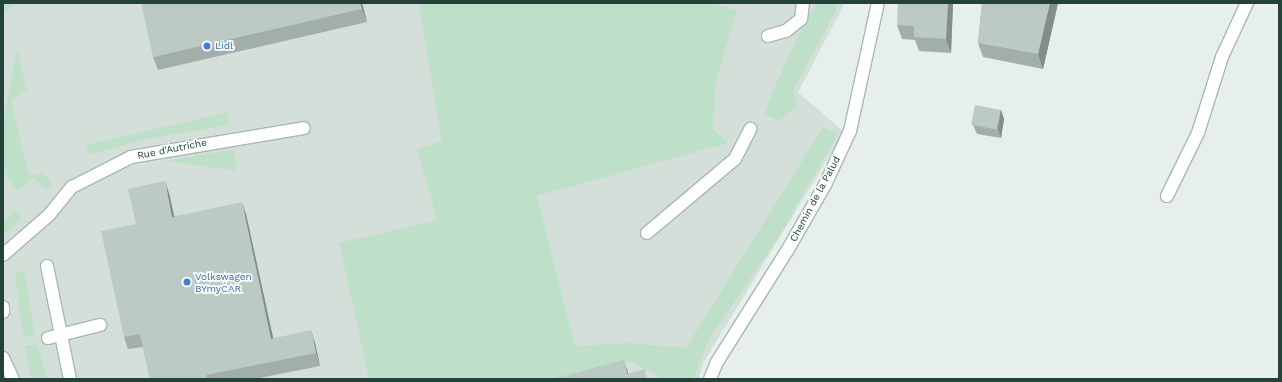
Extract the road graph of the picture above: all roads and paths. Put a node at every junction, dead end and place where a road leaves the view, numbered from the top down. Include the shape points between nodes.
1 (803, 3) edge
2 (878, 3) edge
3 (1247, 3) edge
4 (768, 36) dead end
5 (304, 128) dead end
6 (750, 129) dead end
7 (1167, 196) dead end
8 (648, 233) dead end
9 (3, 255) edge
10 (47, 266) dead end
11 (4, 307) edge
12 (3, 312) edge
13 (100, 325) dead end
14 (61, 335) junction
15 (48, 338) dead end
16 (3, 358) edge
17 (14, 379) edge
18 (70, 379) edge
19 (710, 379) edge

1 - 4 street via 801,19 786,31
2 - 19 street, Chemin de la Palud via 850,131 825,185 717,362
3 - 7 street via 1222,57 1198,132
5 - 9 street, Rue d'Autriche via 131,157 72,188 49,215
6 - 8 street via 735,159
10 - 14 street
11 - 12 street
13 - 14 street
14 - 15 street
14 - 18 street
16 - 17 street

